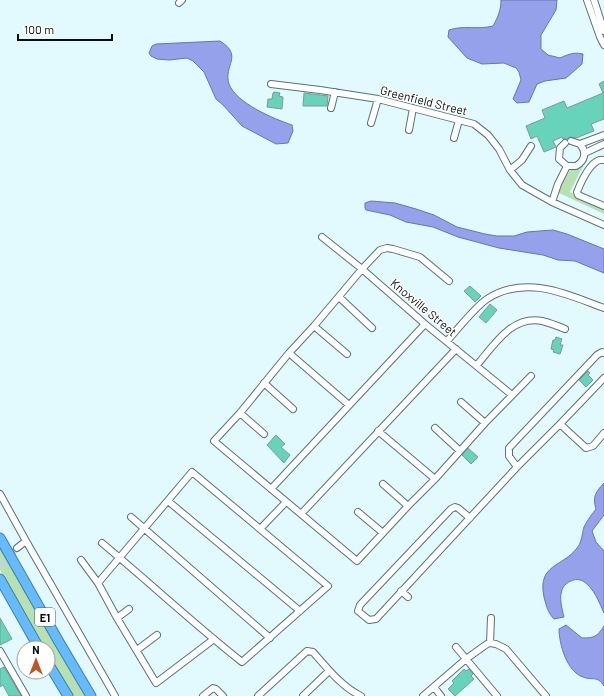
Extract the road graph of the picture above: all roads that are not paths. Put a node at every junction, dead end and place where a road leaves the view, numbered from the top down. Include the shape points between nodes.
1 (587, 0) edge
2 (594, 0) edge
3 (604, 31) edge
4 (604, 46) edge
5 (271, 84) dead end
6 (335, 92) junction
7 (378, 99) junction
8 (331, 108) dead end
9 (413, 108) junction
10 (459, 120) junction
11 (371, 123) dead end
12 (409, 130) dead end
13 (604, 135) edge
14 (454, 138) dead end
15 (580, 144) junction
16 (604, 144) edge
17 (531, 146) dead end
18 (585, 153) junction
19 (604, 160) edge
20 (567, 166) junction
21 (510, 170) junction
22 (552, 202) junction
23 (604, 206) edge
24 (604, 225) edge
25 (322, 237) dead end
26 (362, 269) junction
27 (449, 281) dead end
28 (339, 298) junction
29 (604, 308) edge
30 (426, 324) junction
31 (314, 326) junction
32 (372, 328) dead end
33 (565, 329) dead end
34 (447, 341) junction
35 (456, 349) junction
36 (289, 353) junction
37 (604, 353) edge
38 (347, 354) dead end
39 (476, 365) junction
40 (531, 376) dead end
41 (604, 378) edge
42 (264, 383) junction
43 (512, 395) junction
44 (461, 402) dead end
45 (349, 405) junction
46 (293, 409) dead end
47 (240, 413) junction
48 (484, 423) junction
49 (560, 424) junction
50 (435, 428) dead end
51 (378, 431) junction
52 (604, 433) edge
53 (264, 434) dead end
54 (460, 451) junction
55 (517, 467) junction
56 (435, 479) junction
57 (384, 484) dead end
58 (271, 489) junction
59 (0, 494) edge
60 (168, 500) junction
61 (286, 502) junction
62 (408, 506) junction
63 (358, 512) dead end
64 (301, 514) junction
65 (130, 517) dead end
66 (470, 518) junction
67 (143, 528) junction
68 (260, 528) junction
69 (382, 533) junction
70 (0, 538) edge
71 (26, 542) junction
72 (102, 543) dead end
73 (17, 548) tunnel mouth
74 (119, 557) junction
75 (81, 560) dead end
76 (0, 579) edge
77 (98, 583) junction
78 (401, 591) junction
79 (408, 598) dead end
80 (129, 609) dead end
81 (300, 611) junction
82 (117, 618) junction
83 (491, 618) dead end
84 (157, 635) dead end
85 (270, 638) junction
86 (214, 639) junction
87 (34, 640) edge
88 (490, 643) junction
89 (456, 647) dead end
90 (137, 650) junction
91 (0, 651) edge
92 (466, 659) junction
93 (330, 671) junction
94 (56, 676) edge
95 (434, 687) junction
96 (357, 695) edge
97 (26, 696) edge
98 (68, 696) edge
99 (91, 696) edge
100 (115, 696) edge
101 (203, 696) edge
102 (223, 696) edge
103 (258, 696) edge
104 (303, 696) edge
105 (422, 696) edge
106 (441, 696) edge
107 (497, 696) edge
108 (546, 696) edge

1 - 4 street
2 - 3 street
5 - 6 street, Greenfield Street
6 - 7 street, Greenfield Street
6 - 8 street
7 - 9 street, Greenfield Street
7 - 11 street
9 - 10 street, Greenfield Street
9 - 12 street
10 - 14 street
10 - 21 street, Greenfield Street via 474,124 488,135
13 - 15 street
15 - 18 street
15 - 20 street via 568,142 560,148 558,155 561,162
16 - 18 street
17 - 21 street via 522,160
18 - 20 street via 579,164
19 - 23 street via 597,160 588,170 577,192 578,195
20 - 22 street
21 - 22 street, Greenfield Street via 522,185
22 - 24 street, Greenfield Street
25 - 26 street, Knoxville Street
26 - 27 street via 380,250 387,248 420,256
26 - 28 street
26 - 30 street, Knoxville Street
28 - 31 street
28 - 32 street
29 - 34 street via 539,287 512,289 486,300
30 - 34 street, Knoxville Street
30 - 45 street
31 - 36 street
31 - 38 street
33 - 39 street via 541,321 520,322 512,326
34 - 35 street, Knoxville Street
35 - 39 street, Knoxville Street
35 - 51 street
36 - 42 street
36 - 45 street
37 - 55 street via 597,354 509,448 509,456
39 - 43 street, Knoxville Street
40 - 43 street
41 - 49 street
42 - 46 street
42 - 47 street
43 - 48 street
44 - 48 street
45 - 58 street
47 - 53 street
47 - 58 street via 214,441
48 - 54 street
49 - 52 street via 586,448 593,446
49 - 55 street
50 - 54 street
51 - 56 street
51 - 64 street
54 - 56 street
55 - 66 street
56 - 62 street
57 - 62 street
58 - 61 street
59 - 71 street
60 - 67 street
60 - 68 street via 192,472
60 - 81 street
61 - 64 street
61 - 68 street
62 - 69 street
63 - 69 street
64 - 69 street via 357,561
65 - 67 street
66 - 78 street
66 - 78 street via 458,508 451,509 360,605 358,611 369,620 376,619
67 - 74 street
67 - 85 street
68 - 81 street via 328,586
70 - 99 highway, E1
71 - 73 street
71 - 100 street
72 - 74 street
74 - 77 street
74 - 86 street
75 - 77 street
76 - 87 highway, E1
77 - 82 street
78 - 79 street
80 - 82 street
81 - 85 street
82 - 90 street
83 - 88 street
84 - 90 street
85 - 86 street via 242,662
86 - 90 street via 156,683
88 - 92 street
88 - 108 street via 506,649
89 - 92 street
91 - 97 street
92 - 95 street
92 - 107 street
93 - 96 street
93 - 103 street via 313,652 307,651
93 - 104 street
94 - 98 highway
95 - 105 street
95 - 106 street
101 - 102 street via 213,688

